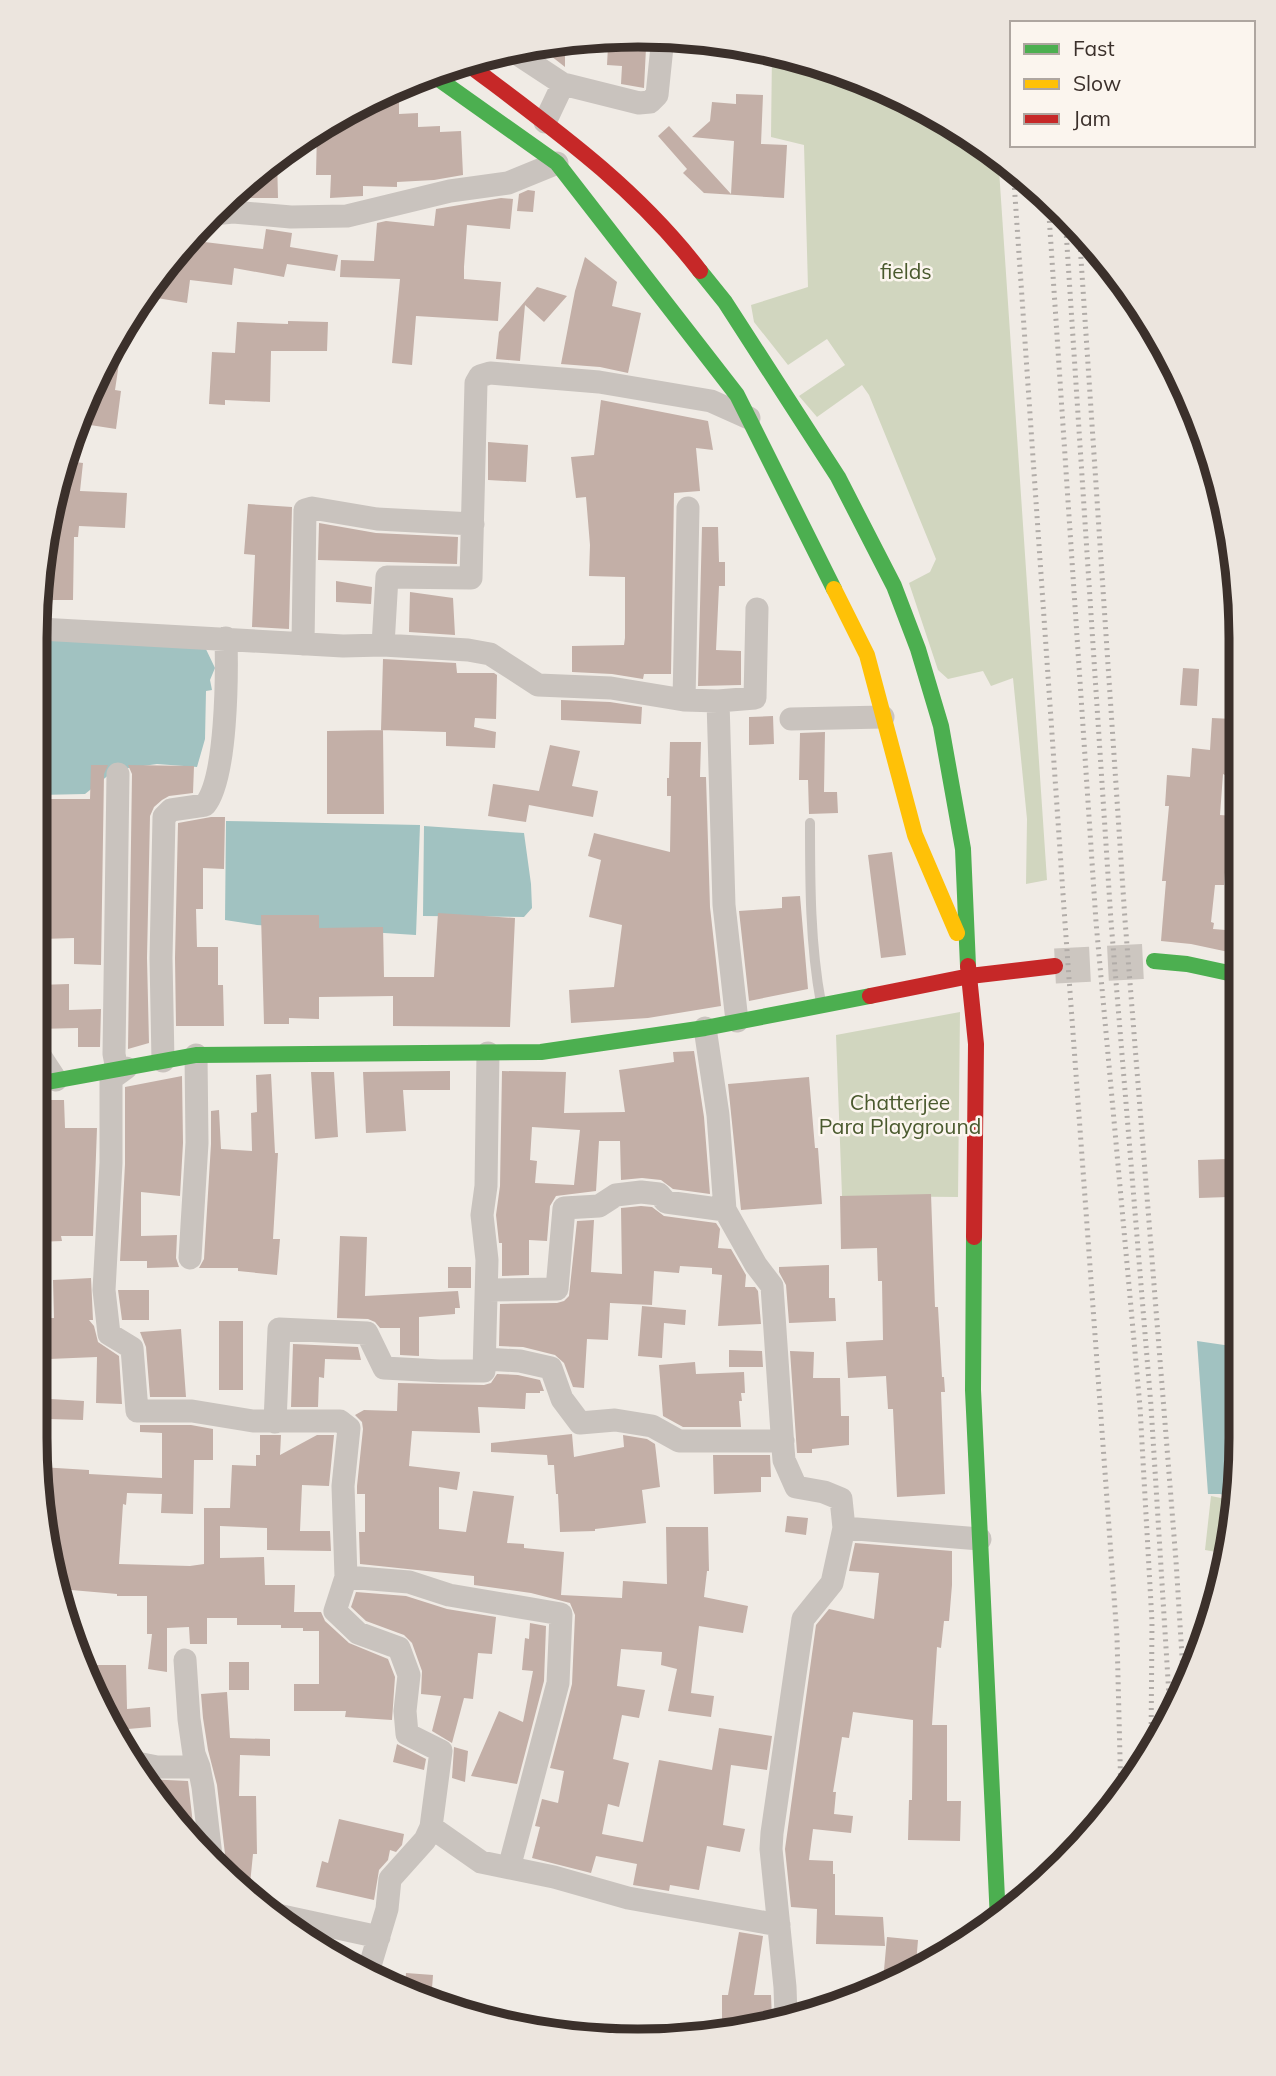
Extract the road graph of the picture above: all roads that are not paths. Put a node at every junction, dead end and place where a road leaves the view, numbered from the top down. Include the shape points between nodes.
1 (662, 48) edge
2 (525, 59) edge
3 (476, 70) edge
4 (442, 81) edge
5 (563, 84) junction
6 (545, 122) junction
7 (557, 163) junction
8 (228, 212) edge
9 (749, 418) junction
10 (688, 508) dead end
11 (472, 524) junction
12 (757, 609) dead end
13 (47, 629) edge
14 (226, 638) junction
15 (303, 644) junction
16 (383, 645) junction
17 (684, 700) junction
18 (718, 701) junction
19 (883, 717) junction
20 (791, 719) dead end
21 (118, 774) dead end
22 (810, 823) dead end
23 (966, 956) junction
24 (1154, 961) tunnel mouth
25 (1055, 966) tunnel mouth
26 (1229, 973) edge
27 (971, 976) junction
28 (821, 1006) junction
29 (737, 1021) junction
30 (705, 1028) junction
31 (488, 1053) junction
32 (196, 1055) junction
33 (163, 1061) junction
34 (121, 1069) junction
35 (47, 1083) edge
36 (726, 1210) junction
37 (190, 1258) dead end
38 (488, 1290) junction
39 (485, 1359) junction
40 (275, 1422) junction
41 (783, 1441) junction
42 (844, 1528) junction
43 (980, 1539) junction
44 (346, 1577) junction
45 (185, 1660) dead end
46 (146, 1765) edge
47 (199, 1767) junction
48 (431, 1827) junction
49 (209, 1845) edge
50 (509, 1868) junction
51 (997, 1907) edge
52 (295, 1919) edge
53 (779, 1925) junction
54 (379, 1937) junction
55 (370, 1965) edge
56 (785, 2010) edge

1 - 5 street via 657,95 650,102
2 - 5 street
3 - 6 main road
4 - 7 main road
5 - 6 street
6 - 23 main road via 639,200 725,302 838,477 894,586 941,726 963,849
7 - 8 street via 508,183 450,191 347,216
7 - 9 main road via 737,395
9 - 11 street via 711,401 599,382 480,376 476,383
9 - 19 main road via 867,655
10 - 17 street
11 - 15 street via 305,510
11 - 16 street via 471,578 387,577
12 - 18 street via 755,698
13 - 14 street
14 - 15 street
14 - 33 street via 222,740 213,795 205,805 171,810 164,817
15 - 16 street
16 - 17 street via 490,654 538,685 611,688
17 - 18 street
18 - 29 street via 724,905
19 - 20 street
19 - 23 main road via 915,835
21 - 34 street via 114,1054
22 - 28 lane via 810,901
23 - 27 main road
24 - 26 main road
25 - 27 main road
27 - 28 main road
27 - 43 main road via 976,1044 972,1390
28 - 29 main road
29 - 30 main road
30 - 31 main road via 541,1052
30 - 36 street
31 - 32 main road
31 - 38 street via 482,1215
32 - 33 main road
32 - 37 street via 197,1143
33 - 34 main road
34 - 35 main road
34 - 40 street via 111,1079 104,1290 109,1334 132,1348 137,1410 192,1411
36 - 38 street via 666,1202 659,1194 640,1192 616,1195 599,1206 564,1208 557,1289
36 - 41 street via 772,1286
38 - 39 street
39 - 40 street via 484,1371 384,1367 367,1333 279,1329
39 - 41 street via 551,1368 562,1399 580,1423 615,1420 652,1426 680,1441
40 - 44 street via 340,1421 349,1427 343,1486
41 - 42 street via 796,1487 841,1499
42 - 43 street
42 - 53 street via 832,1583 803,1619 771,1849
43 - 51 main road
44 - 48 street via 335,1611 358,1633 399,1648 409,1675 407,1734 441,1751
44 - 50 street via 409,1582 449,1595 561,1614 558,1683
45 - 47 street via 189,1719
46 - 47 street
47 - 49 street
48 - 50 street via 481,1862
48 - 54 street via 390,1879
50 - 53 street via 628,1898
52 - 54 street
53 - 56 street
54 - 55 street

